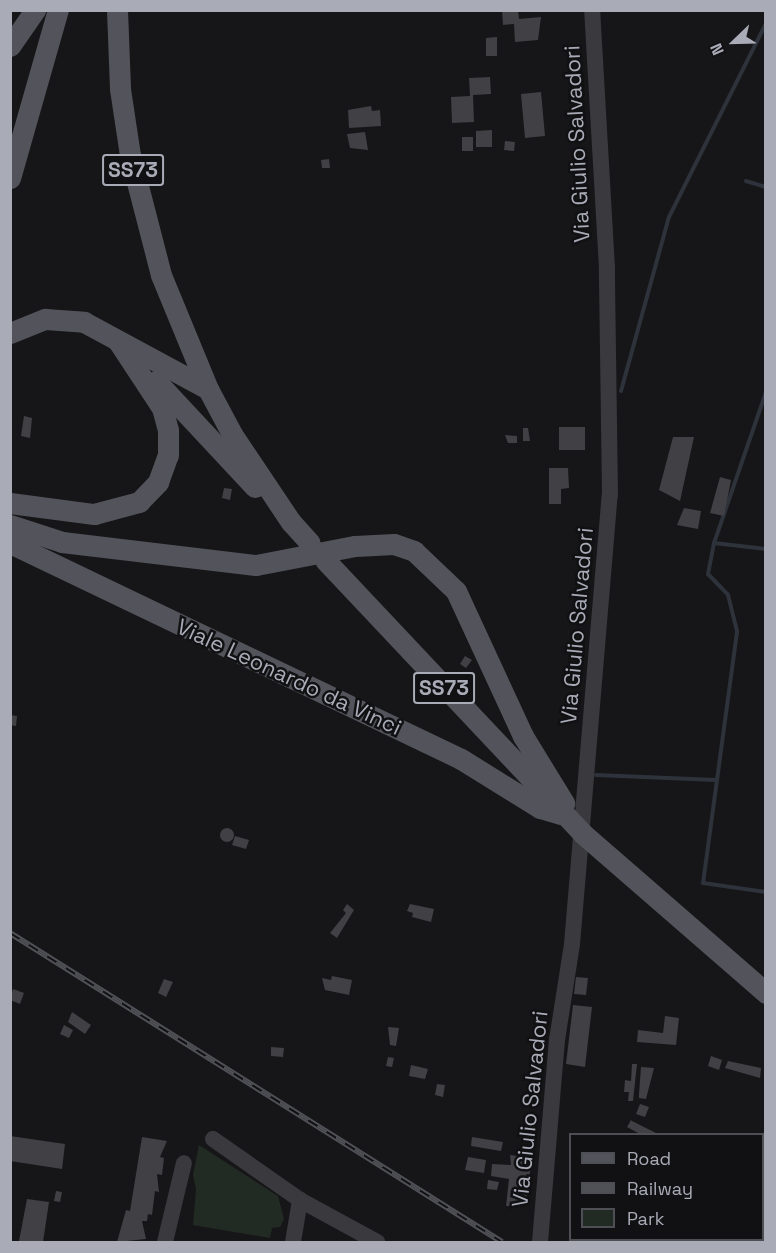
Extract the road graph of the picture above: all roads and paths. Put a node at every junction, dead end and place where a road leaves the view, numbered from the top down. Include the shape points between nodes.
1 (35, 10) edge
2 (58, 10) edge
3 (117, 10) edge
4 (592, 10) edge
5 (10, 46) edge
6 (10, 178) edge
7 (10, 333) edge
8 (118, 341) junction
9 (208, 389) junction
10 (178, 404) junction
11 (10, 503) edge
12 (291, 522) junction
13 (10, 525) edge
14 (10, 543) edge
15 (310, 543) dead end
16 (324, 560) dead end
17 (573, 824) junction
18 (765, 993) edge
19 (213, 1139) dead end
20 (184, 1163) dead end
21 (300, 1200) junction
22 (165, 1242) edge
23 (293, 1242) edge
24 (376, 1242) edge
25 (540, 1242) edge

1 - 5 main road
2 - 6 main road
3 - 9 main road, SS73 via 120,89 144,215 161,274
4 - 17 street, Via Giulio Salvadori via 607,268 611,484
7 - 8 main road via 45,319 71,318 100,328
8 - 9 main road
8 - 10 main road
8 - 11 main road via 162,408 168,430 168,455 159,483 139,501 94,514
9 - 10 main road via 196,400
9 - 12 main road, SS73 via 232,434
10 - 12 main road
12 - 15 main road, SS73
13 - 17 main road, bridge via 62,542 256,565 355,546 394,544 414,551 456,591 523,736
14 - 17 main road, Viale Leonardo da Vinci via 461,759
16 - 17 main road, SS73
17 - 18 main road, SS73
17 - 25 street, Via Giulio Salvadori via 572,944 557,1040
19 - 21 street
20 - 22 street
21 - 23 street
21 - 24 street

